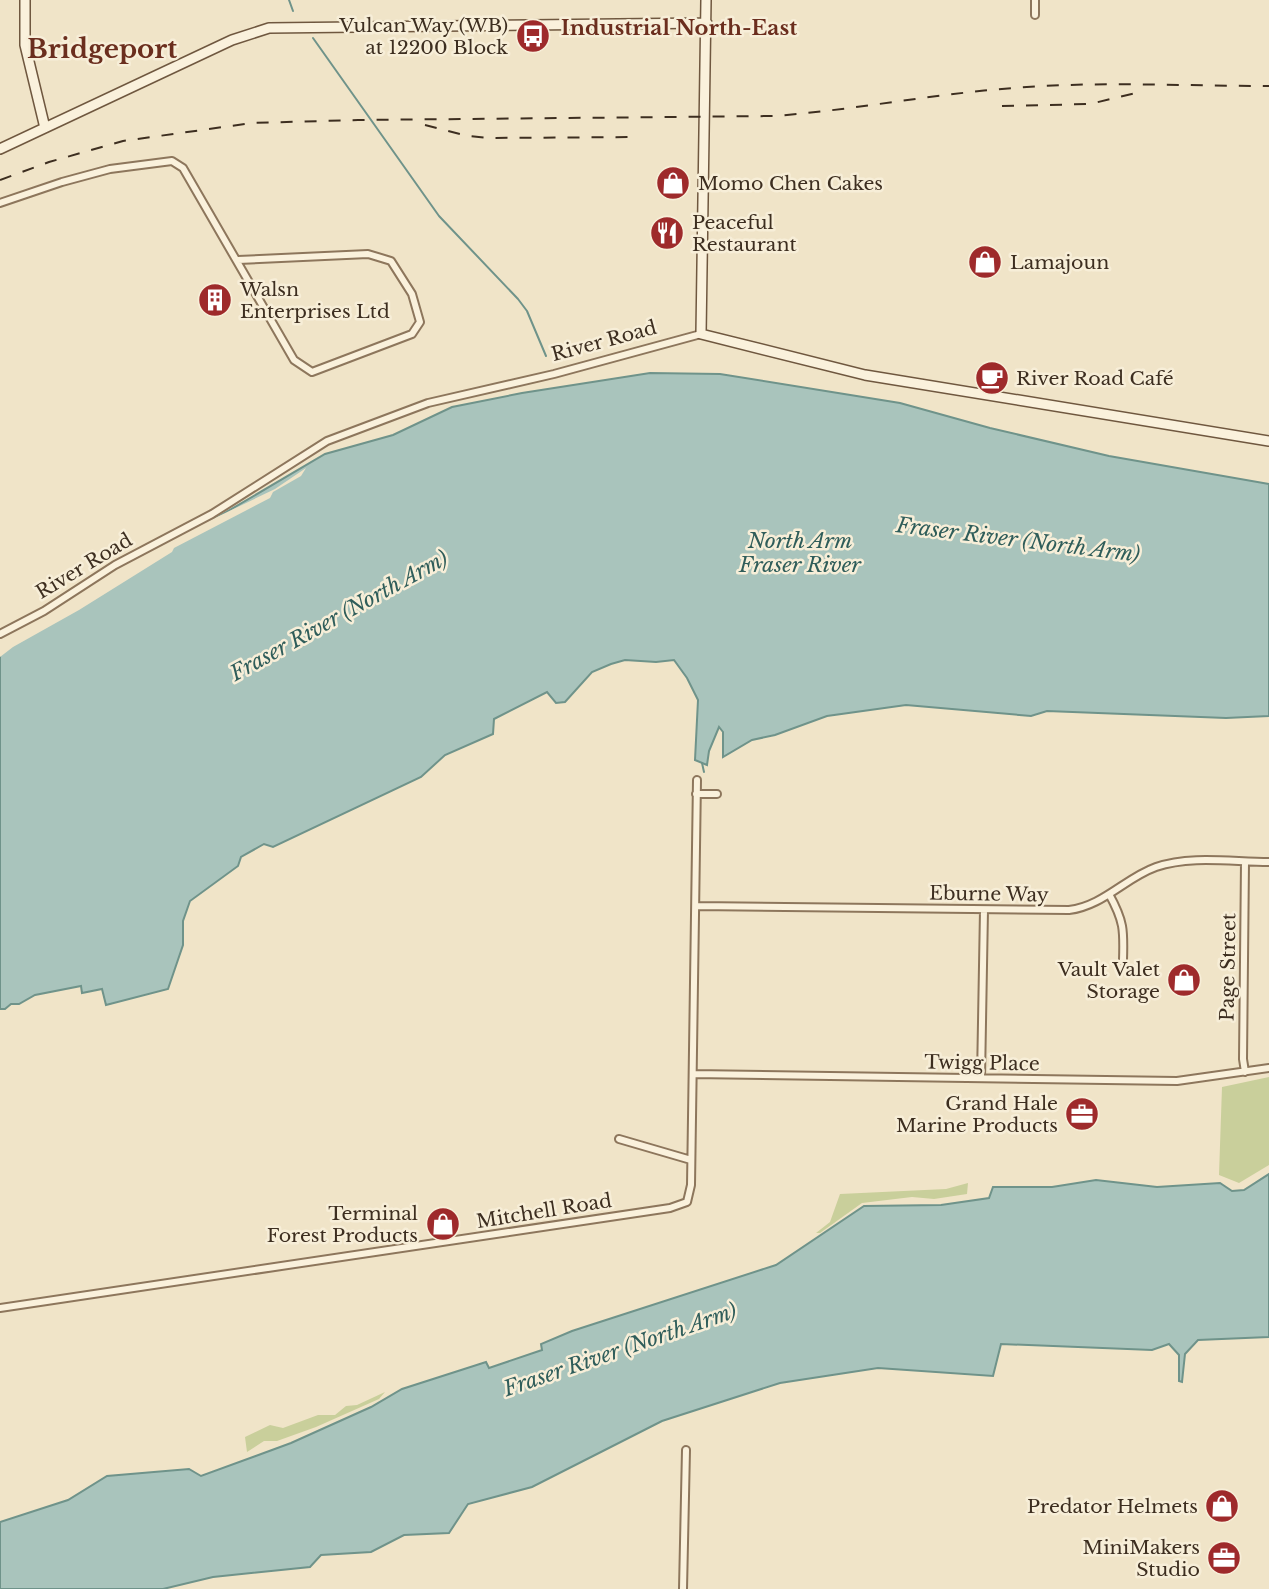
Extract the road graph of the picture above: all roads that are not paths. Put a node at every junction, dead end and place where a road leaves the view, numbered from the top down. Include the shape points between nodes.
1 (24, 0) edge
2 (706, 0) edge
3 (1035, 0) edge
4 (1035, 15) dead end
5 (706, 23) junction
6 (45, 128) junction
7 (0, 149) edge
8 (0, 203) edge
9 (238, 260) junction
10 (701, 334) junction
11 (1269, 441) edge
12 (0, 634) edge
13 (697, 780) dead end
14 (696, 794) junction
15 (718, 794) dead end
16 (1245, 862) junction
17 (1269, 862) edge
18 (1109, 894) junction
19 (696, 906) junction
20 (984, 910) junction
21 (1123, 960) dead end
22 (1269, 1068) edge
23 (1245, 1072) junction
24 (693, 1074) junction
25 (981, 1078) junction
26 (619, 1139) dead end
27 (691, 1160) junction
28 (0, 1308) edge
29 (686, 1450) dead end
30 (683, 1589) edge

1 - 6 street via 26,51
2 - 5 street
3 - 4 street
5 - 6 street via 269,28 232,40
5 - 10 street
6 - 7 street
8 - 9 street via 110,169 172,161 183,168
9 - 9 street via 294,360 312,372 412,334 420,322 412,295 391,261 368,254
10 - 11 street, River Road via 865,374
10 - 12 street, River Road via 429,402 327,441 212,514
13 - 14 street, Mitchell Road
14 - 15 street
14 - 19 street, Mitchell Road
16 - 17 street, Eburne Way
16 - 18 street, Eburne Way via 1173,862 1141,873
16 - 23 street, Page Street
18 - 20 street, Eburne Way via 1078,909
18 - 21 street via 1124,928
19 - 20 street, Eburne Way
19 - 24 street, Mitchell Road
20 - 25 street
22 - 23 street, Twigg Place
23 - 25 street, Twigg Place via 1177,1082
24 - 25 street, Twigg Place
24 - 27 street, Mitchell Road
26 - 27 street
27 - 28 street, Mitchell Road via 687,1202 675,1207
29 - 30 street

